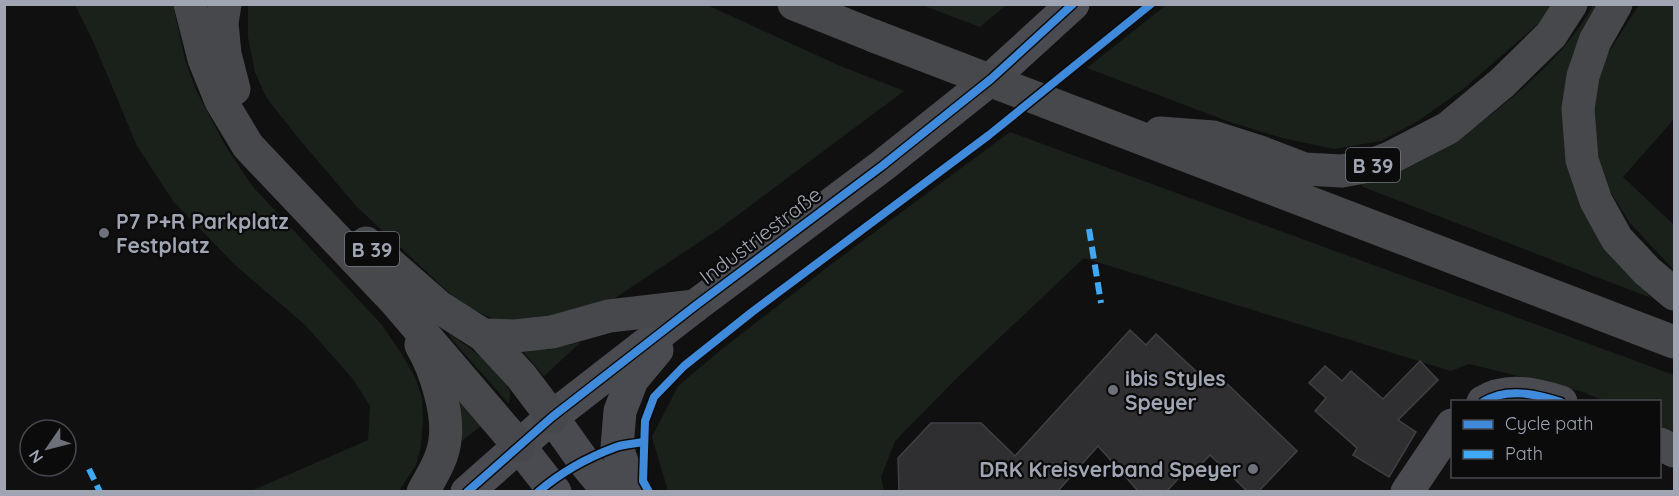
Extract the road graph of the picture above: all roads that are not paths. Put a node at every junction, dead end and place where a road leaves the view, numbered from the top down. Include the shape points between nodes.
1 (190, 4) edge
2 (225, 4) edge
3 (794, 4) edge
4 (1072, 4) edge
5 (1571, 4) edge
6 (1616, 4) edge
7 (1120, 129) junction
8 (1674, 294) edge
9 (396, 302) junction
10 (695, 306) junction
11 (483, 335) junction
12 (1674, 342) edge
13 (1486, 400) edge
14 (1554, 400) edge
15 (552, 417) junction
16 (1451, 426) edge
17 (519, 446) junction
18 (423, 492) edge
19 (467, 492) edge
20 (555, 492) edge
21 (609, 492) edge
22 (632, 492) edge
23 (1407, 492) edge

1 - 9 main road via 204,59 221,101 248,147
2 - 11 main road, B 39 via 225,54 235,93 265,138 337,216 388,263 439,307
3 - 7 main road, B 39, bridge
4 - 10 street, Industriestraße via 991,79
5 - 7 main road, B 39 via 1551,35 1448,128 1369,166 1342,171 1304,169 1213,138
6 - 8 main road via 1583,76 1578,109 1582,160 1596,201 1617,238
7 - 12 main road, B 39
9 - 17 main road
9 - 18 main road via 425,352 446,423 445,441
10 - 11 main road via 609,316 552,332
10 - 15 street, Industriestraße
10 - 22 street via 632,380 620,411 617,447
11 - 15 main road, B 39
13 - 14 street via 1517,393
15 - 17 street, Industriestraße
15 - 21 street
16 - 23 street
17 - 19 street, Industriestraße
17 - 20 street

